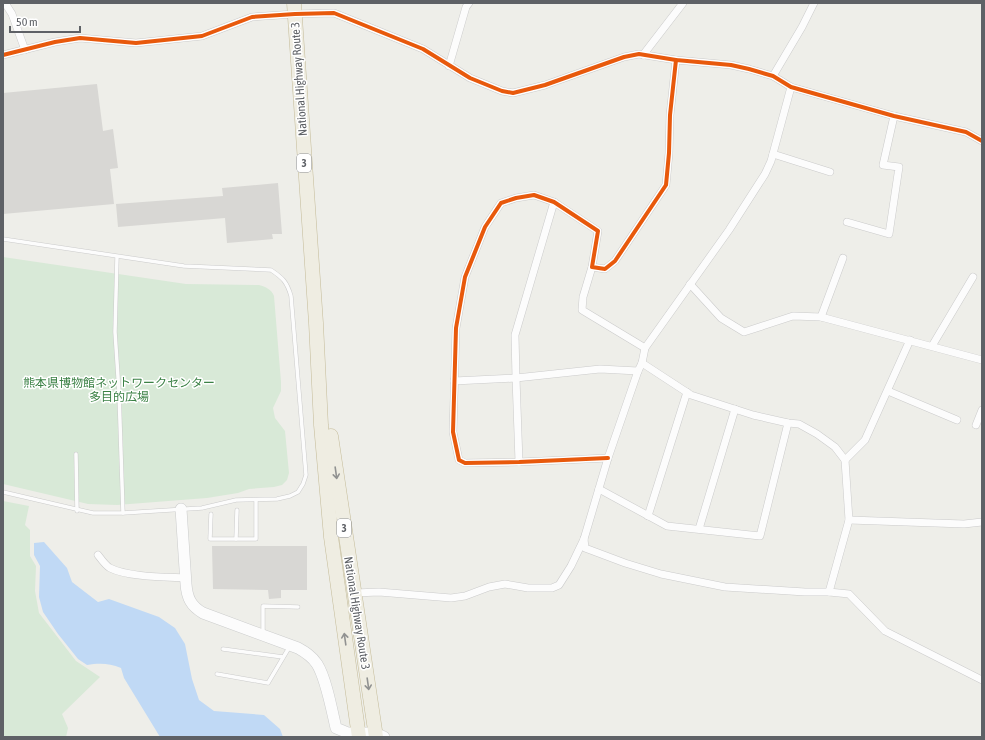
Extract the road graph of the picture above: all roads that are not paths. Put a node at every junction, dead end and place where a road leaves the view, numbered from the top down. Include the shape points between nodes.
1 (5, 3) edge
2 (469, 3) edge
3 (683, 3) edge
4 (814, 3) edge
5 (294, 8) edge
6 (25, 50) junction
7 (3, 55) edge
8 (643, 55) junction
9 (676, 60) junction
10 (449, 66) junction
11 (773, 76) junction
12 (791, 87) junction
13 (894, 116) junction
14 (982, 141) edge
15 (773, 154) junction
16 (830, 172) dead end
17 (554, 202) junction
18 (847, 222) dead end
19 (3, 239) edge
20 (117, 257) junction
21 (843, 258) dead end
22 (592, 267) junction
23 (972, 277) dead end
24 (690, 284) junction
25 (821, 317) junction
26 (316, 323) junction
27 (910, 340) junction
28 (932, 346) junction
29 (645, 348) junction
30 (982, 360) edge
31 (642, 363) junction
32 (638, 371) junction
33 (516, 378) junction
34 (454, 381) junction
35 (888, 391) junction
36 (687, 392) junction
37 (735, 409) junction
38 (982, 410) edge
39 (957, 420) dead end
40 (788, 423) junction
41 (976, 425) dead end
42 (76, 454) dead end
43 (608, 458) junction
44 (845, 460) junction
45 (519, 462) junction
46 (599, 489) junction
47 (3, 492) edge
48 (256, 500) junction
49 (181, 509) junction
50 (237, 510) dead end
51 (77, 511) junction
52 (123, 513) junction
53 (211, 514) dead end
54 (648, 516) junction
55 (849, 520) junction
56 (982, 522) edge
57 (698, 529) junction
58 (236, 539) junction
59 (584, 539) junction
60 (98, 555) dead end
61 (185, 578) junction
62 (829, 592) junction
63 (355, 593) junction
64 (298, 607) dead end
65 (263, 635) junction
66 (290, 645) junction
67 (223, 649) dead end
68 (283, 657) junction
69 (217, 674) dead end
70 (982, 680) edge
71 (358, 735) edge
72 (378, 736) edge

1 - 6 street via 12,14
2 - 10 street
3 - 8 street
4 - 11 street
5 - 6 street via 252,17 202,36 136,43 80,38
5 - 10 street via 334,13 423,49
5 - 26 highway, National Highway Route 3 / 3
6 - 7 street
8 - 9 street
8 - 10 street via 624,57 545,85 513,93 476,81
9 - 11 street via 731,65
9 - 22 street via 666,185 614,261 605,269
11 - 12 street
12 - 13 street
12 - 15 street
13 - 14 street via 966,132
13 - 18 street via 883,165 899,167 889,234
15 - 16 street
15 - 24 street via 765,174
17 - 22 street via 598,231
17 - 33 street via 515,335
17 - 34 street via 534,195 516,198 501,204 485,227 465,277 456,328
19 - 20 lane
20 - 48 lane via 197,267 271,270 287,283 291,296 306,475 298,492 277,499
20 - 52 lane via 115,332 120,392
21 - 25 street
22 - 29 street via 582,310
23 - 28 street
24 - 25 street via 721,318 744,332 793,316
24 - 29 street
25 - 27 street
26 -> 63 highway, National Highway Route 3 / 3
71 -> 26 highway, National Highway Route 3 / 3 via 331,537 321,425
27 - 28 street
27 - 35 street
28 - 30 street
29 - 31 street
31 - 32 street
31 - 36 street
32 - 33 street via 600,369
32 - 43 street
33 - 34 street
33 - 45 street
34 - 45 street via 453,432 459,460 465,463
35 - 39 street
35 - 44 street via 865,440
36 - 37 street
36 - 54 street
37 - 40 street
37 - 57 street
38 - 41 street
40 - 44 street via 799,424 817,434 835,447
40 - 57 street via 760,536
42 - 51 lane
43 - 45 street
43 - 46 street
44 - 55 street
46 - 54 street
46 - 59 street
47 - 51 lane
48 - 49 lane via 236,500 202,508
48 - 58 lane via 256,538
49 - 52 lane
49 - 61 street
50 - 58 lane
51 - 52 lane
53 - 58 lane via 210,539
54 - 57 street via 667,526
55 - 56 street via 964,524
55 - 62 street
59 - 62 street via 585,548 661,574 725,587
59 - 63 street via 559,585 552,588 528,588 505,584 451,598 379,592
60 - 61 street via 109,568 122,572
61 - 65 street via 187,595 196,609
62 - 70 street via 849,594 885,631
63 -> 72 highway, National Highway Route 3 / 3
64 - 65 lane via 263,606
65 - 66 street
66 - 68 lane
66 - 71 street via 310,656 317,664 336,728
67 - 68 lane
68 - 69 lane via 268,683
71 - 72 street

